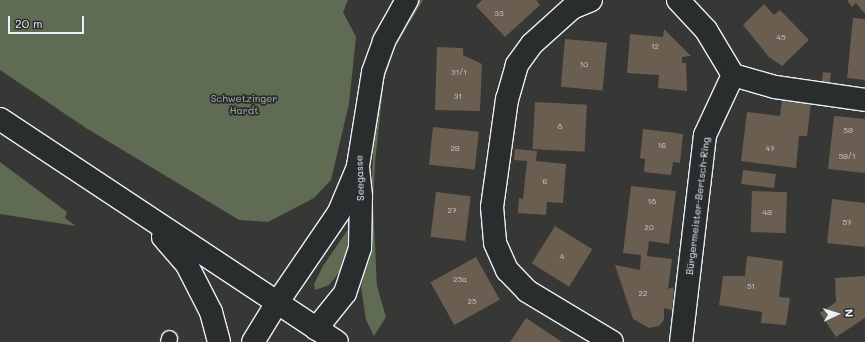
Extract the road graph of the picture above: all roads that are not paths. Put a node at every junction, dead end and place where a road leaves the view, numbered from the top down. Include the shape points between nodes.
1 (408, 0) edge
2 (591, 0) edge
3 (678, 0) edge
4 (733, 75) junction
5 (865, 100) edge
6 (0, 119) edge
7 (358, 166) junction
8 (142, 214) junction
9 (277, 303) junction
10 (311, 336) edge
11 (219, 342) edge
12 (252, 342) edge
13 (336, 342) edge
14 (612, 342) edge
15 (681, 342) edge

1 - 7 street, Seegasse via 388,34 372,72
2 - 14 street via 572,8 532,44 517,65 507,99 492,207 496,243 507,270 527,291
3 - 4 street via 706,30
4 - 5 street via 775,87
4 - 15 street, Bürgermeister-Bertsch-Ring via 705,135
6 - 8 street
7 - 9 street via 339,212
7 - 10 street, Seegasse via 361,196 360,248 345,293
8 - 9 street
8 - 11 street via 187,265 211,312
9 - 10 street
9 - 12 street
10 - 13 street

